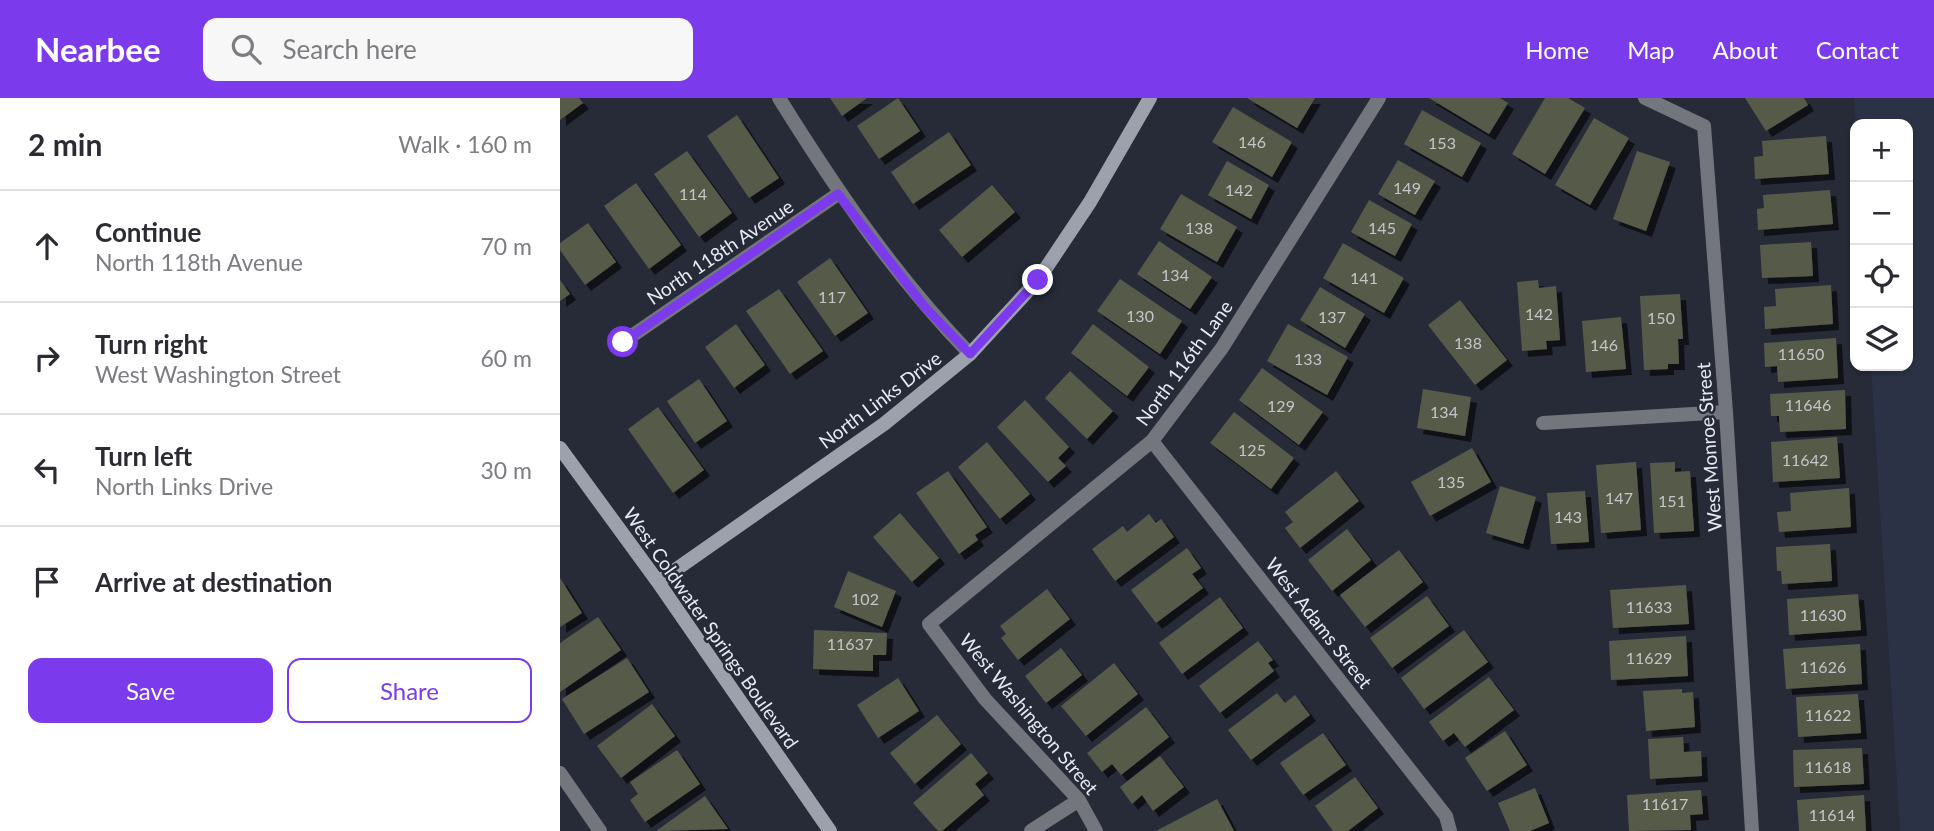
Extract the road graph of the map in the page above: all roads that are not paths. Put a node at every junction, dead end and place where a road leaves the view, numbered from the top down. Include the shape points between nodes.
1 (779, 98) edge
2 (1150, 98) edge
3 (1379, 98) edge
4 (1645, 98) edge
5 (838, 194) junction
6 (623, 342) dead end
7 (970, 354) junction
8 (1726, 412) junction
9 (1542, 423) dead end
10 (1152, 441) junction
11 (560, 448) edge
12 (658, 582) junction
13 (929, 624) joint
14 (560, 773) edge
15 (1079, 800) junction
16 (600, 831) edge
17 (830, 831) edge
18 (1031, 831) edge
19 (1096, 831) edge
20 (1450, 831) edge
21 (1752, 831) edge

1 - 5 street
2 - 7 street, North Links Drive via 1038,280
3 - 10 street, North 116th Lane via 1222,348
4 - 8 street, West Monroe Street via 1704,126
5 - 6 street, North 118th Avenue
5 - 7 street via 924,306
7 - 12 street, North Links Drive via 884,424
8 - 9 street
8 - 21 street, West Monroe Street
10 - 13 street, North 116th Lane
10 - 20 street, West Adams Street via 1446,816
11 - 12 street, West Coldwater Springs Boulevard
12 - 17 street, West Coldwater Springs Boulevard
13 - 15 street, West Washington Street via 985,699
14 - 16 street
15 - 18 street
15 - 19 street, West Washington Street

